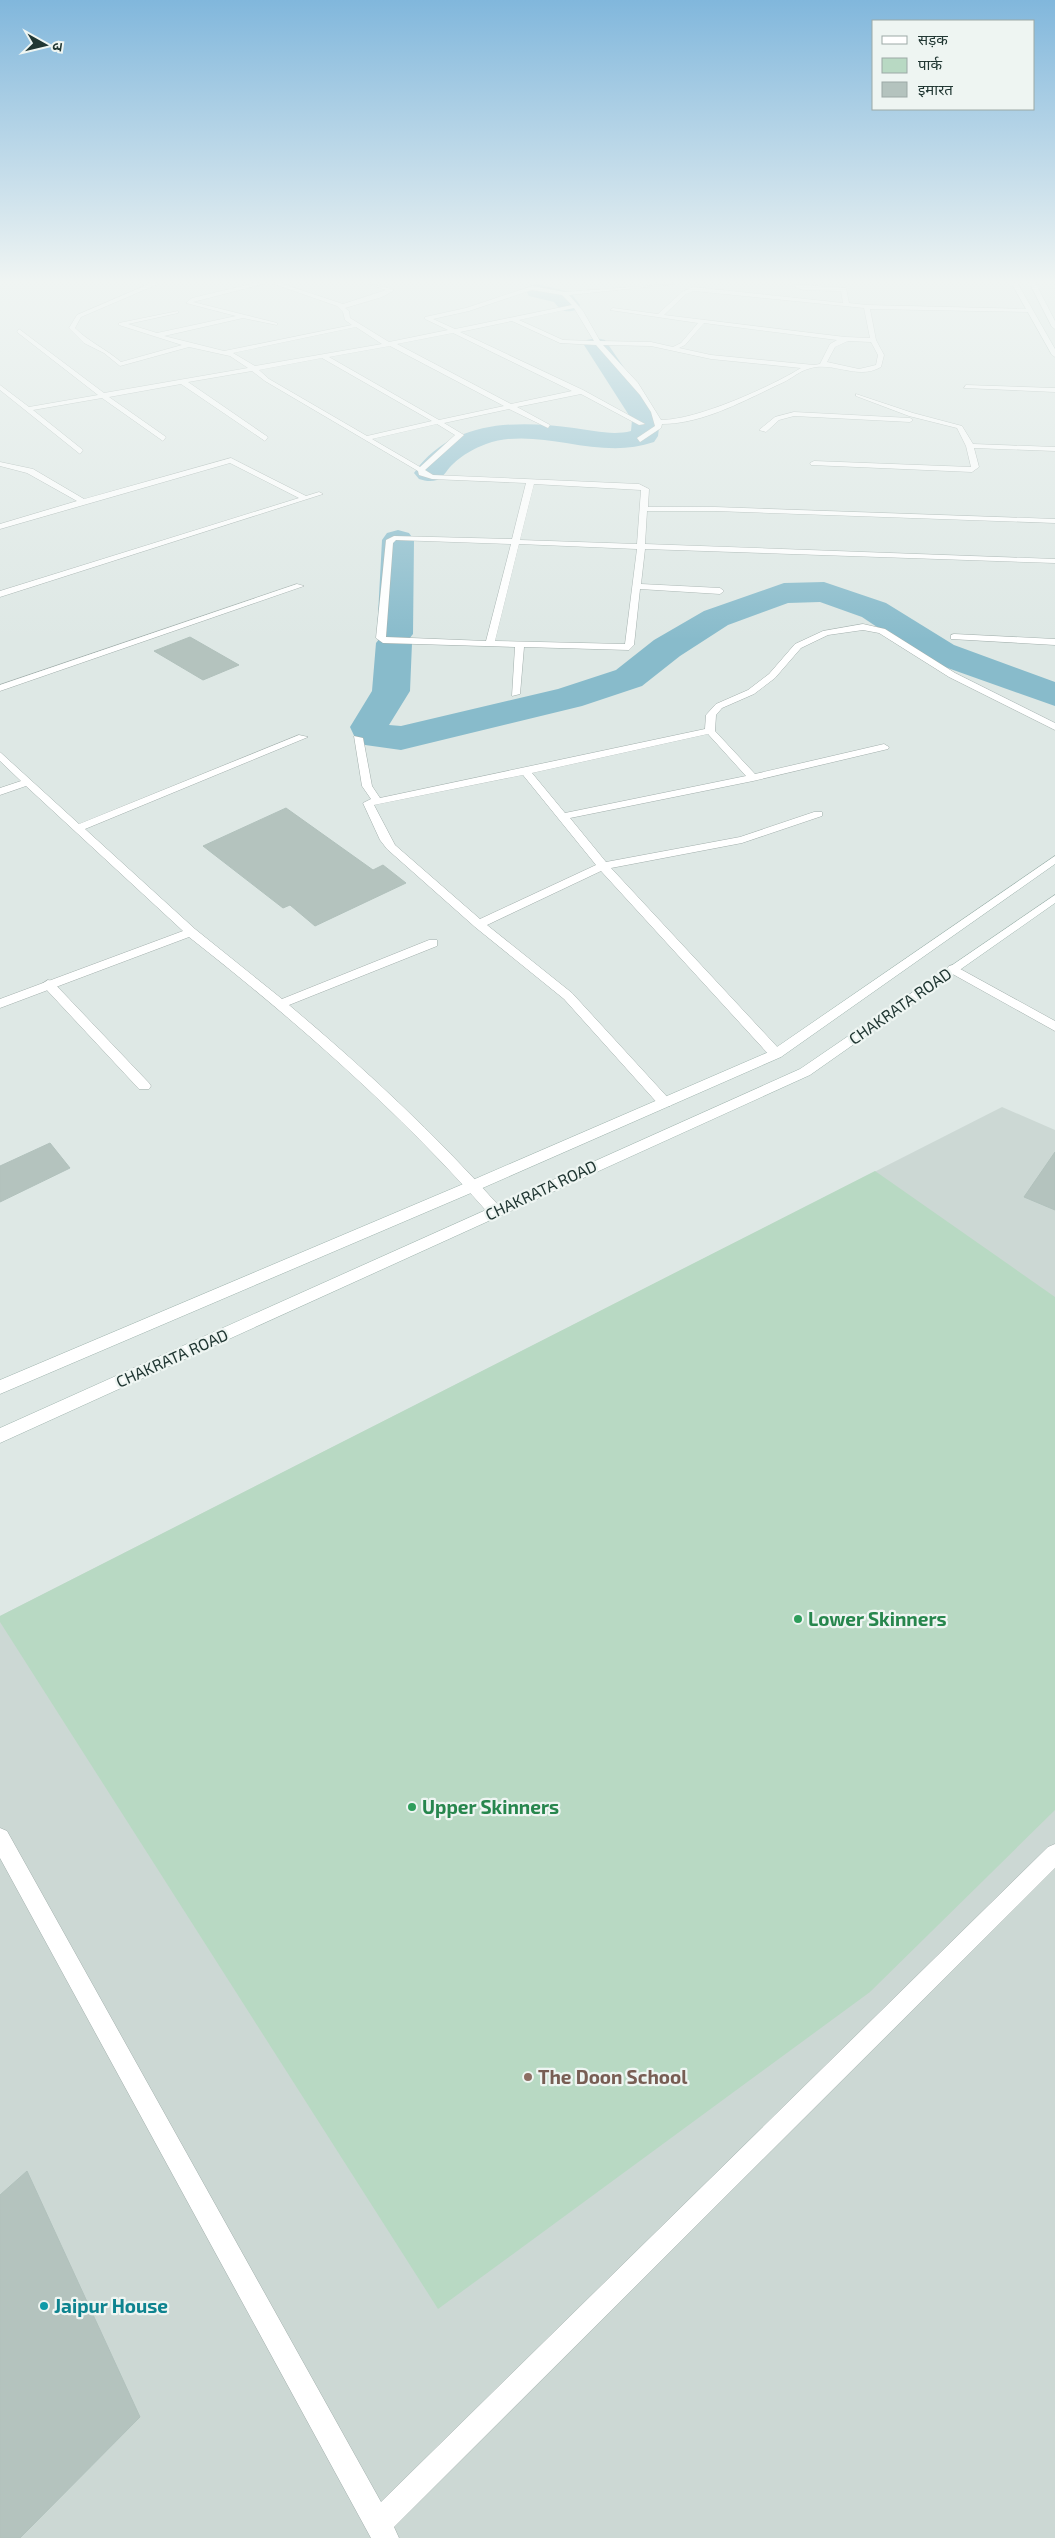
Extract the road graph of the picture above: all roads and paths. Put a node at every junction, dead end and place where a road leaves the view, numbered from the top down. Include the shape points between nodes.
1 (20, 402) edge
2 (63, 402) edge
3 (112, 402) edge
4 (213, 402) edge
5 (305, 402) edge
6 (404, 402) edge
7 (501, 402) edge
8 (531, 402) edge
9 (599, 402) edge
10 (647, 402) edge
11 (731, 402) edge
12 (877, 402) edge
13 (510, 407) junction
14 (28, 409) junction
15 (438, 422) junction
16 (659, 422) junction
17 (941, 422) junction
18 (641, 424) dead end
19 (548, 426) dead end
20 (763, 430) dead end
21 (366, 438) junction
22 (163, 439) dead end
23 (265, 439) dead end
24 (640, 440) dead end
25 (970, 446) junction
26 (1055, 449) edge
27 (80, 452) dead end
28 (814, 463) dead end
29 (0, 464) edge
30 (421, 470) junction
31 (530, 483) junction
32 (319, 494) dead end
33 (305, 498) junction
34 (83, 502) junction
35 (642, 510) junction
36 (1055, 521) edge
37 (0, 527) edge
38 (515, 542) junction
39 (641, 547) junction
40 (1055, 561) edge
41 (300, 586) dead end
42 (636, 586) junction
43 (720, 591) dead end
44 (0, 594) edge
45 (954, 637) dead end
46 (1055, 642) edge
47 (490, 644) junction
48 (520, 645) junction
49 (0, 688) edge
50 (515, 694) dead end
51 (1055, 727) edge
52 (710, 730) junction
53 (303, 737) dead end
54 (358, 738) dead end
55 (884, 747) dead end
56 (0, 755) edge
57 (526, 772) junction
58 (753, 778) junction
59 (28, 782) junction
60 (0, 792) edge
61 (377, 801) junction
62 (818, 814) dead end
63 (561, 817) junction
64 (78, 828) junction
65 (1055, 859) edge
66 (603, 866) junction
67 (1053, 902) edge
68 (479, 924) junction
69 (191, 932) junction
70 (433, 943) dead end
71 (953, 969) junction
72 (48, 984) junction
73 (282, 1003) junction
74 (0, 1004) edge
75 (1055, 1027) edge
76 (776, 1054) junction
77 (144, 1086) dead end
78 (665, 1103) junction
79 (474, 1186) junction
80 (495, 1211) junction
81 (0, 1388) edge
82 (0, 1436) edge
83 (0, 1838) edge
84 (1055, 1854) edge
85 (382, 2531) edge

1 - 14 street
2 - 14 street
3 - 22 street
4 - 23 street
5 - 21 street
6 - 15 street
7 - 13 street
8 - 13 street
9 - 18 street
10 - 16 street
11 - 16 street via 682,421
12 - 17 street
13 - 15 street
13 - 19 street
14 - 27 street
15 - 21 street
15 - 30 street via 460,436
16 - 24 street via 656,431
17 - 20 street via 794,414 773,420
17 - 25 street via 960,426
21 - 30 street
25 - 26 street
25 - 28 street via 975,467 972,470
29 - 34 street via 30,471
30 - 31 street via 422,474 439,479
31 - 35 street via 642,487 645,489
31 - 38 street
32 - 33 street
33 - 34 street via 231,460
33 - 44 street
34 - 37 street
35 - 36 street
35 - 39 street
38 - 39 street
38 - 47 street
38 - 47 street via 394,538 389,542 382,640
39 - 40 street
39 - 42 street
41 - 49 street
42 - 43 street
42 - 48 street via 626,648
45 - 46 street
47 - 48 street
48 - 50 street
51 - 52 street via 952,675 882,631 863,626 826,633 798,646 772,676 751,692 719,706 711,715
52 - 57 street
52 - 58 street
53 - 64 street
54 - 61 street via 367,786
55 - 58 street
56 - 59 street
57 - 61 street
57 - 63 street
58 - 63 street
59 - 60 street
59 - 64 street
61 - 68 street via 368,804 385,840
62 - 66 street via 742,840
63 - 66 street
64 - 69 street
65 - 76 street, CHAKRATA ROAD
66 - 68 street
66 - 76 street
67 - 71 street, CHAKRATA ROAD
68 - 78 street via 568,996
69 - 72 street
69 - 73 street
70 - 73 street
71 - 75 street
71 - 80 street, CHAKRATA ROAD via 805,1072
72 - 74 street
72 - 77 street
73 - 79 street via 425,1133
76 - 78 street, CHAKRATA ROAD
78 - 79 street, CHAKRATA ROAD
79 - 80 street
79 - 81 street, CHAKRATA ROAD
80 - 82 street, CHAKRATA ROAD
83 - 85 street
84 - 85 street

